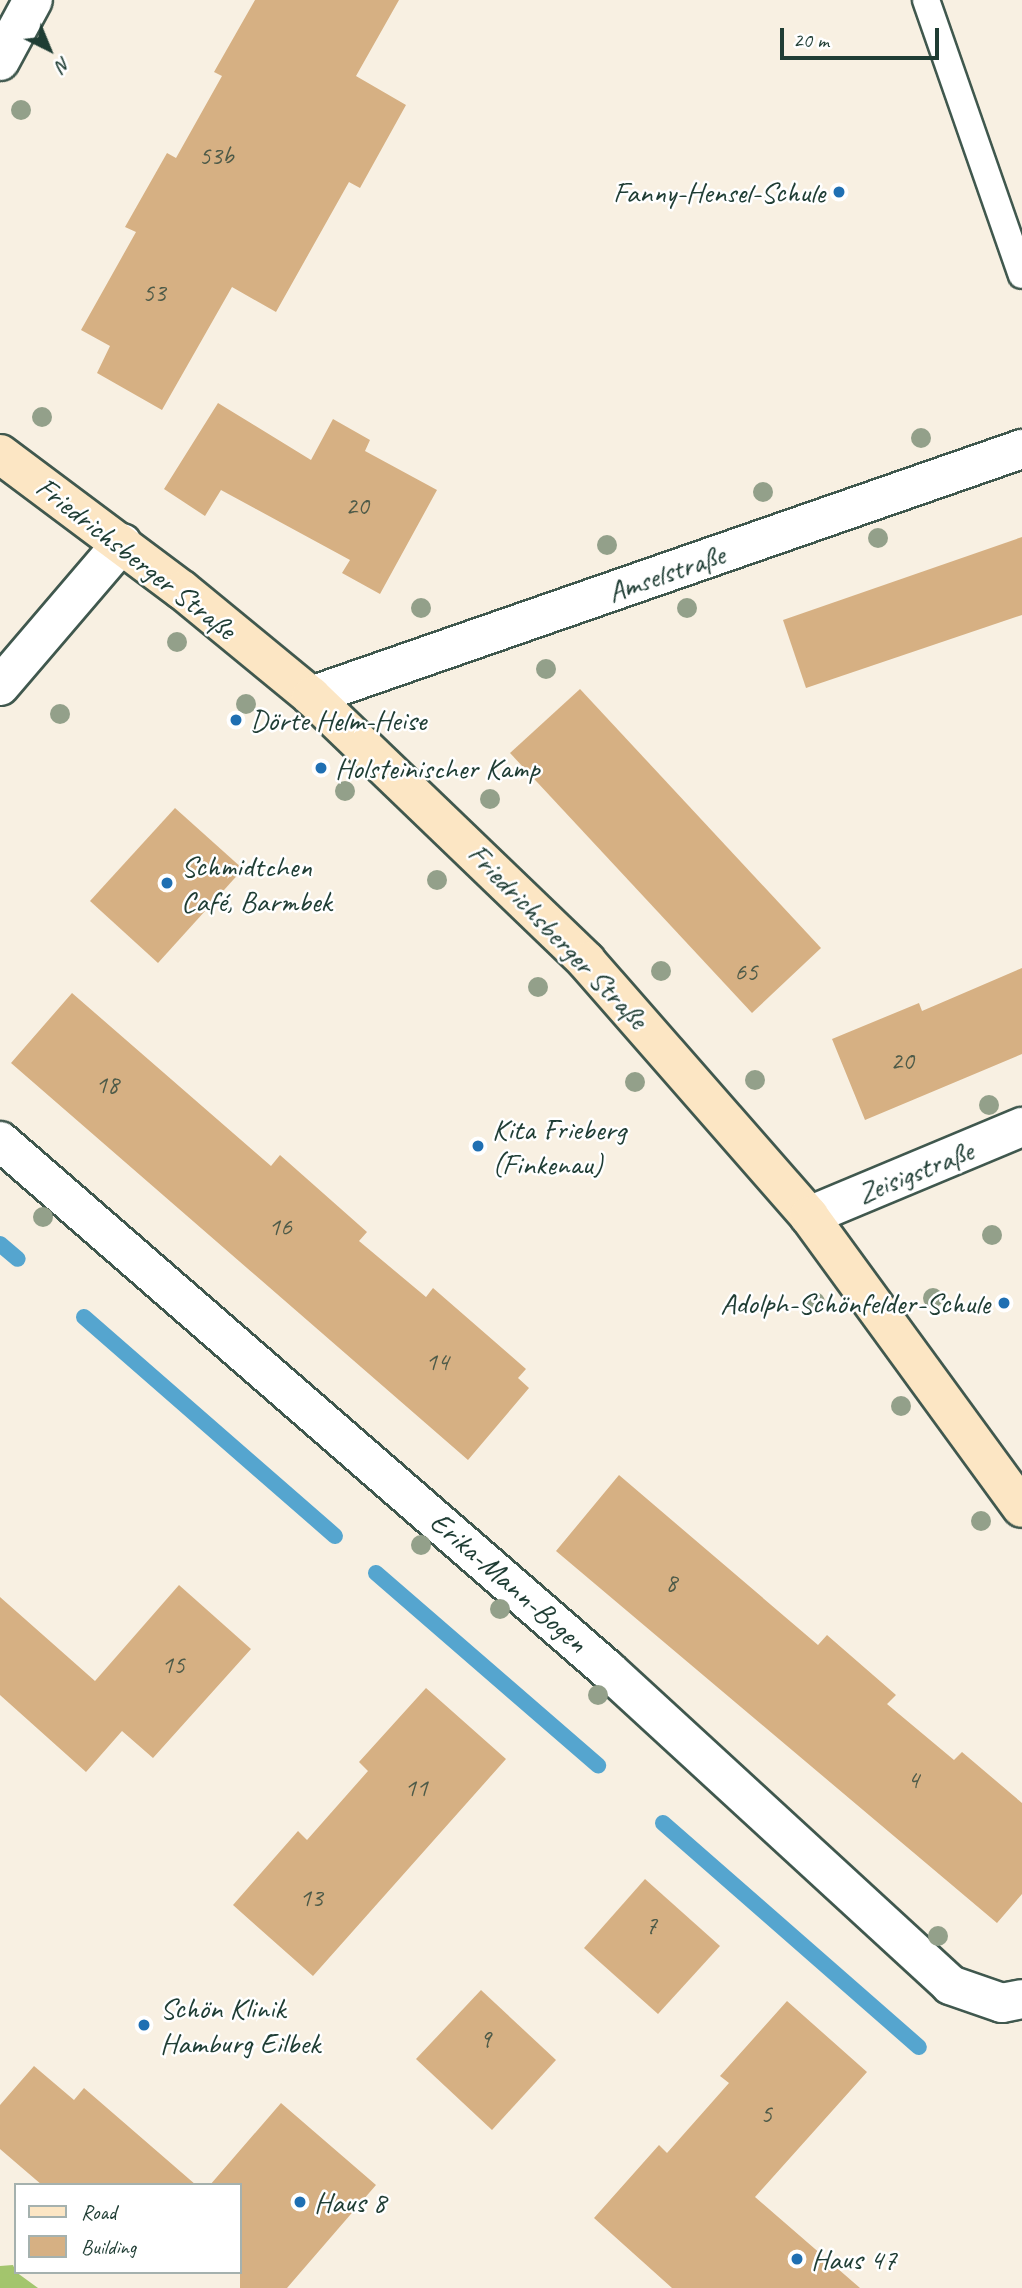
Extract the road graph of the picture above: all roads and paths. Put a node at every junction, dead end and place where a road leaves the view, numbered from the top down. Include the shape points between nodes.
1 (33, 0) edge
2 (926, 0) edge
3 (0, 61) edge
4 (1022, 275) edge
5 (1022, 449) edge
6 (0, 454) edge
7 (122, 543) junction
8 (0, 686) edge
9 (311, 696) junction
10 (1022, 1128) edge
11 (0, 1141) edge
12 (808, 1216) junction
13 (1022, 1508) edge
14 (1022, 1999) edge

1 - 3 street
2 - 4 lane
5 - 9 street, Amselstraße
6 - 7 street, Friedrichsberger Straße
7 - 8 street
7 - 9 street, Friedrichsberger Straße
9 - 12 street, Friedrichsberger Straße via 586,961
10 - 12 street, Zeisigstraße
11 - 14 street, Erika-Mann-Bogen via 608,1670 950,1985 1002,2003
12 - 13 street, Friedrichsberger Straße

